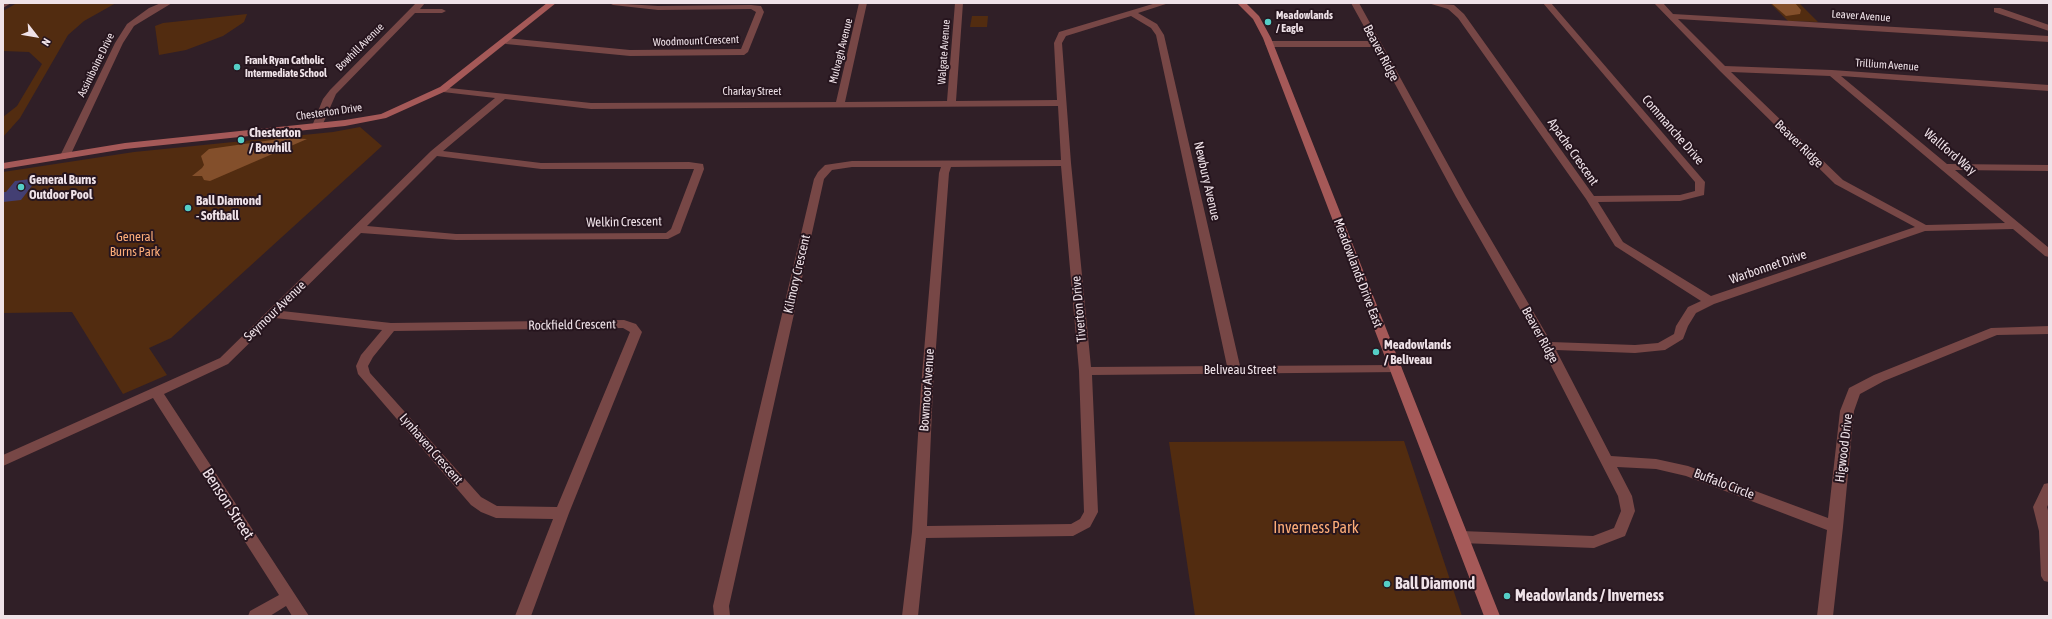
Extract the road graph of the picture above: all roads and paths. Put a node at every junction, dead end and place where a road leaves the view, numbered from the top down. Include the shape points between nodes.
1 (7, 3) edge
2 (168, 3) edge
3 (421, 3) edge
4 (552, 3) edge
5 (614, 3) edge
6 (863, 3) edge
7 (959, 3) edge
8 (1165, 3) edge
9 (1241, 3) edge
10 (1355, 3) edge
11 (1432, 3) edge
12 (1547, 3) edge
13 (1658, 3) edge
14 (3, 6) edge
15 (414, 10) junction
16 (1997, 10) dead end
17 (442, 11) dead end
18 (1132, 12) junction
19 (1672, 16) junction
20 (2049, 28) edge
21 (2049, 39) edge
22 (506, 41) junction
23 (1269, 44) junction
24 (1376, 44) junction
25 (1723, 69) junction
26 (1832, 73) junction
27 (2049, 88) edge
28 (443, 89) junction
29 (503, 96) junction
30 (951, 103) junction
31 (1061, 103) junction
32 (840, 104) junction
33 (317, 126) junction
34 (435, 153) junction
35 (65, 156) junction
36 (946, 164) junction
37 (1066, 164) junction
38 (3, 166) edge
39 (1946, 167) junction
40 (2049, 168) edge
41 (1591, 199) junction
42 (2015, 226) junction
43 (1924, 228) junction
44 (358, 229) junction
45 (2049, 254) edge
46 (1710, 301) junction
47 (273, 314) junction
48 (391, 327) junction
49 (2049, 330) edge
50 (1547, 346) junction
51 (1234, 369) junction
52 (1396, 369) junction
53 (1085, 371) junction
54 (156, 392) junction
55 (3, 460) edge
56 (1607, 461) junction
57 (2049, 488) edge
58 (562, 513) junction
59 (1836, 526) junction
60 (919, 532) junction
61 (1461, 537) junction
62 (2049, 576) edge
63 (288, 597) junction
64 (256, 616) edge
65 (301, 616) edge
66 (523, 616) edge
67 (722, 616) edge
68 (910, 616) edge
69 (1492, 616) edge
70 (1825, 616) edge

1 - 14 street
2 - 35 street, Assiniboine Drive via 131,24 119,43
3 - 15 street, Bowhill Avenue
4 - 22 main road, Chesterton Drive
5 - 22 street, Woodmount Crescent via 658,8 751,7 758,8 760,12 744,52 630,53
6 - 32 street, Mulvagh Avenue
7 - 30 street, Walgate Avenue
8 - 18 street, Tiverton Drive
9 - 23 main road, Meadowlands Drive East via 1256,18
10 - 24 street, Beaver Ridge
11 - 41 street, Apache Crescent via 1451,7 1461,16
12 - 41 street, Commanche Drive via 1700,182 1700,193 1680,198
13 - 19 street, Beaver Ridge
15 - 17 street
15 - 33 street, Bowhill Avenue via 333,92
16 - 20 street
18 - 31 street, Tiverton Drive via 1062,34 1058,43
18 - 51 street, Newbury Avenue via 1154,26 1160,35
19 - 21 street, Leaver Avenue
19 - 25 street, Beaver Ridge
22 - 28 main road, Chesterton Drive
23 - 24 street
23 - 52 main road, Meadowlands Drive East
24 - 50 street, Beaver Ridge
25 - 26 street, Trillium Avenue
25 - 43 street, Beaver Ridge via 1839,182
26 - 27 street, Trillium Avenue
26 - 39 street, Wallford Way
28 - 29 street, Charkay Street
28 - 33 main road, Chesterton Drive via 383,116
29 - 32 street, Charkay Street via 591,106
29 - 34 street, Seymour Avenue
30 - 31 street, Charkay Street
30 - 32 street, Charkay Street
31 - 37 street, Tiverton Drive
33 - 35 main road, Chesterton Drive via 150,143
34 - 44 street, Seymour Avenue
34 - 44 street, Welkin Crescent via 541,166 689,165 699,166 699,169 676,231 668,236 456,237
35 - 38 main road, Chesterton Drive
36 - 37 street, Kilmory Crescent
36 - 60 street, Bowmoor Avenue via 927,387
36 - 67 street, Kilmory Crescent via 839,165 829,167 819,179 721,606
37 - 53 street, Tiverton Drive
39 - 40 street
39 - 42 street, Wallford Way
41 - 46 street, Apache Crescent via 1619,244
42 - 43 street, Warbonnet Drive
42 - 45 street, Wallford Way
43 - 46 street, Warbonnet Drive
44 - 47 street, Seymour Avenue
46 - 50 street, Warbonnet Drive via 1692,310 1679,336 1661,347 1635,349
47 - 48 street, Rockfield Crescent
47 - 54 street, Seymour Avenue via 224,361
48 - 58 street, Lynhaven Crescent via 367,355 362,366 364,374 476,501 496,512
48 - 58 street, Rockfield Crescent via 624,324 632,327 636,332
49 - 59 street, Higwood Drive via 1995,330 1879,378 1854,391 1847,411
50 - 56 street, Beaver Ridge
51 - 52 street, Beliveau Street
51 - 53 street, Beliveau Street
52 - 61 main road, Meadowlands Drive East
53 - 60 street, Tiverton Drive via 1091,512 1085,523 1073,530
54 - 55 street, Seymour Avenue
54 - 63 street, Benson Street
56 - 59 street, Buffalo Circle via 1656,464 1688,471
56 - 61 street, Beaver Ridge via 1625,496 1628,511 1620,532 1594,542
57 - 62 street via 2040,507 2046,531
58 - 66 street, Rockfield Crescent
59 - 70 street, Higwood Drive
60 - 68 street, Bowmoor Avenue
61 - 69 main road, Meadowlands Drive East
63 - 64 street
63 - 65 street, Benson Street

